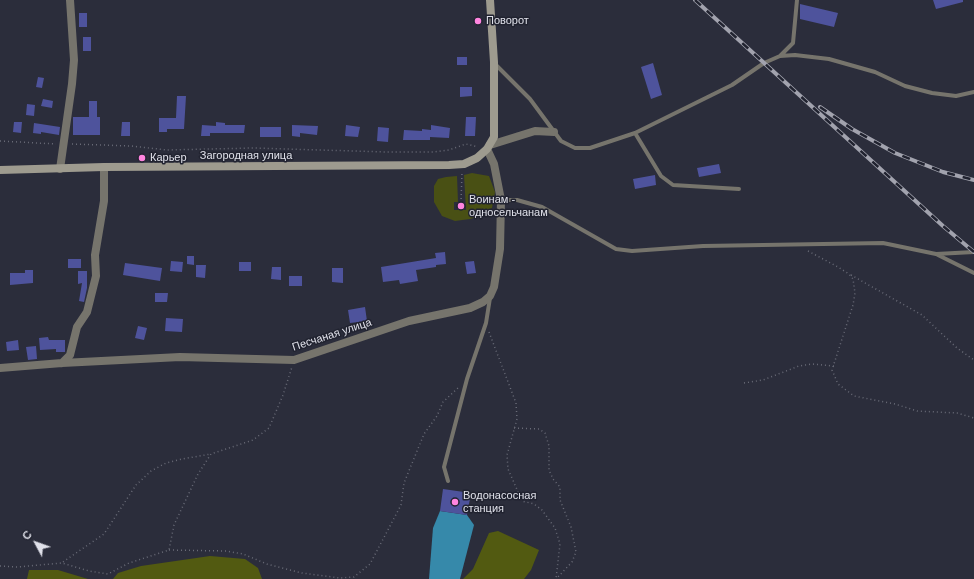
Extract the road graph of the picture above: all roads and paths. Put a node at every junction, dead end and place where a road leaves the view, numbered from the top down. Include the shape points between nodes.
1 (70, 0) edge
2 (490, 0) edge
3 (797, 0) edge
4 (780, 56) junction
5 (494, 62) junction
6 (974, 92) edge
7 (554, 132) junction
8 (635, 133) junction
9 (0, 142) edge
10 (64, 144) junction
11 (488, 147) junction
12 (462, 164) junction
13 (104, 167) junction
14 (60, 169) junction
15 (0, 170) edge
16 (739, 189) dead end
17 (500, 200) junction
18 (461, 203) dead end
19 (800, 244) junction
20 (974, 252) edge
21 (936, 254) junction
22 (974, 273) edge
23 (849, 274) junction
24 (490, 296) junction
25 (486, 323) junction
26 (294, 360) junction
27 (974, 360) edge
28 (62, 363) junction
29 (834, 366) junction
30 (0, 368) edge
31 (467, 379) junction
32 (744, 383) dead end
33 (974, 418) edge
34 (514, 428) junction
35 (211, 454) junction
36 (448, 481) dead end
37 (169, 550) junction
38 (62, 563) junction
39 (0, 566) edge
40 (556, 579) edge

1 - 10 street via 74,60
2 - 5 street
3 - 4 lane via 793,43
4 - 6 lane via 829,59 875,72 905,86 932,93 956,96
4 - 8 lane via 764,63 732,85
5 - 7 lane via 530,99
5 - 11 street via 495,128
7 - 8 lane via 561,141 575,148 590,148
7 - 11 street via 535,131
8 - 16 lane via 661,176 673,185
9 - 10 path
10 - 11 path via 167,150 253,148 386,152 433,152 466,144
10 - 14 street
11 - 12 street, Загородная улица via 477,158
11 - 17 street via 494,164
12 - 13 street, Загородная улица
12 - 18 path
13 - 14 street, Загородная улица
13 - 28 street via 104,201 95,255 96,276 87,312 77,327 70,355
14 - 15 street, Загородная улица
17 - 19 lane via 517,200 542,207 616,249 632,251 703,246
17 - 24 street via 500,249 494,288
19 - 21 lane via 883,243
19 - 23 path via 819,258
20 - 21 lane
21 - 22 lane
23 - 27 path via 922,315 957,348
23 - 29 path via 853,279 855,293
24 - 25 lane
24 - 26 street, Песчаная улица via 470,308 409,321
25 - 31 lane
25 - 34 path via 516,404 517,420
26 - 28 street, Песчаная улица via 180,357
26 - 35 path via 269,428 252,440
28 - 30 street, Песчаная улица
29 - 32 path via 799,366 763,380
29 - 33 path via 832,370 838,384 854,396 917,411 957,413
31 - 36 lane via 444,467
31 - 37 path via 443,402 424,434 404,483 401,505 370,564 354,577 340,578 302,572 226,551
34 - 40 path via 507,455 508,469 522,502 534,504 542,510 555,528 560,544
34 - 40 path via 539,429 545,433 549,446 549,470 560,487 560,500 571,527 576,552 572,562
35 - 37 path via 198,474 174,525
35 - 38 path via 171,462 151,471 136,485 104,534
37 - 38 path via 129,563 108,574
38 - 39 path

